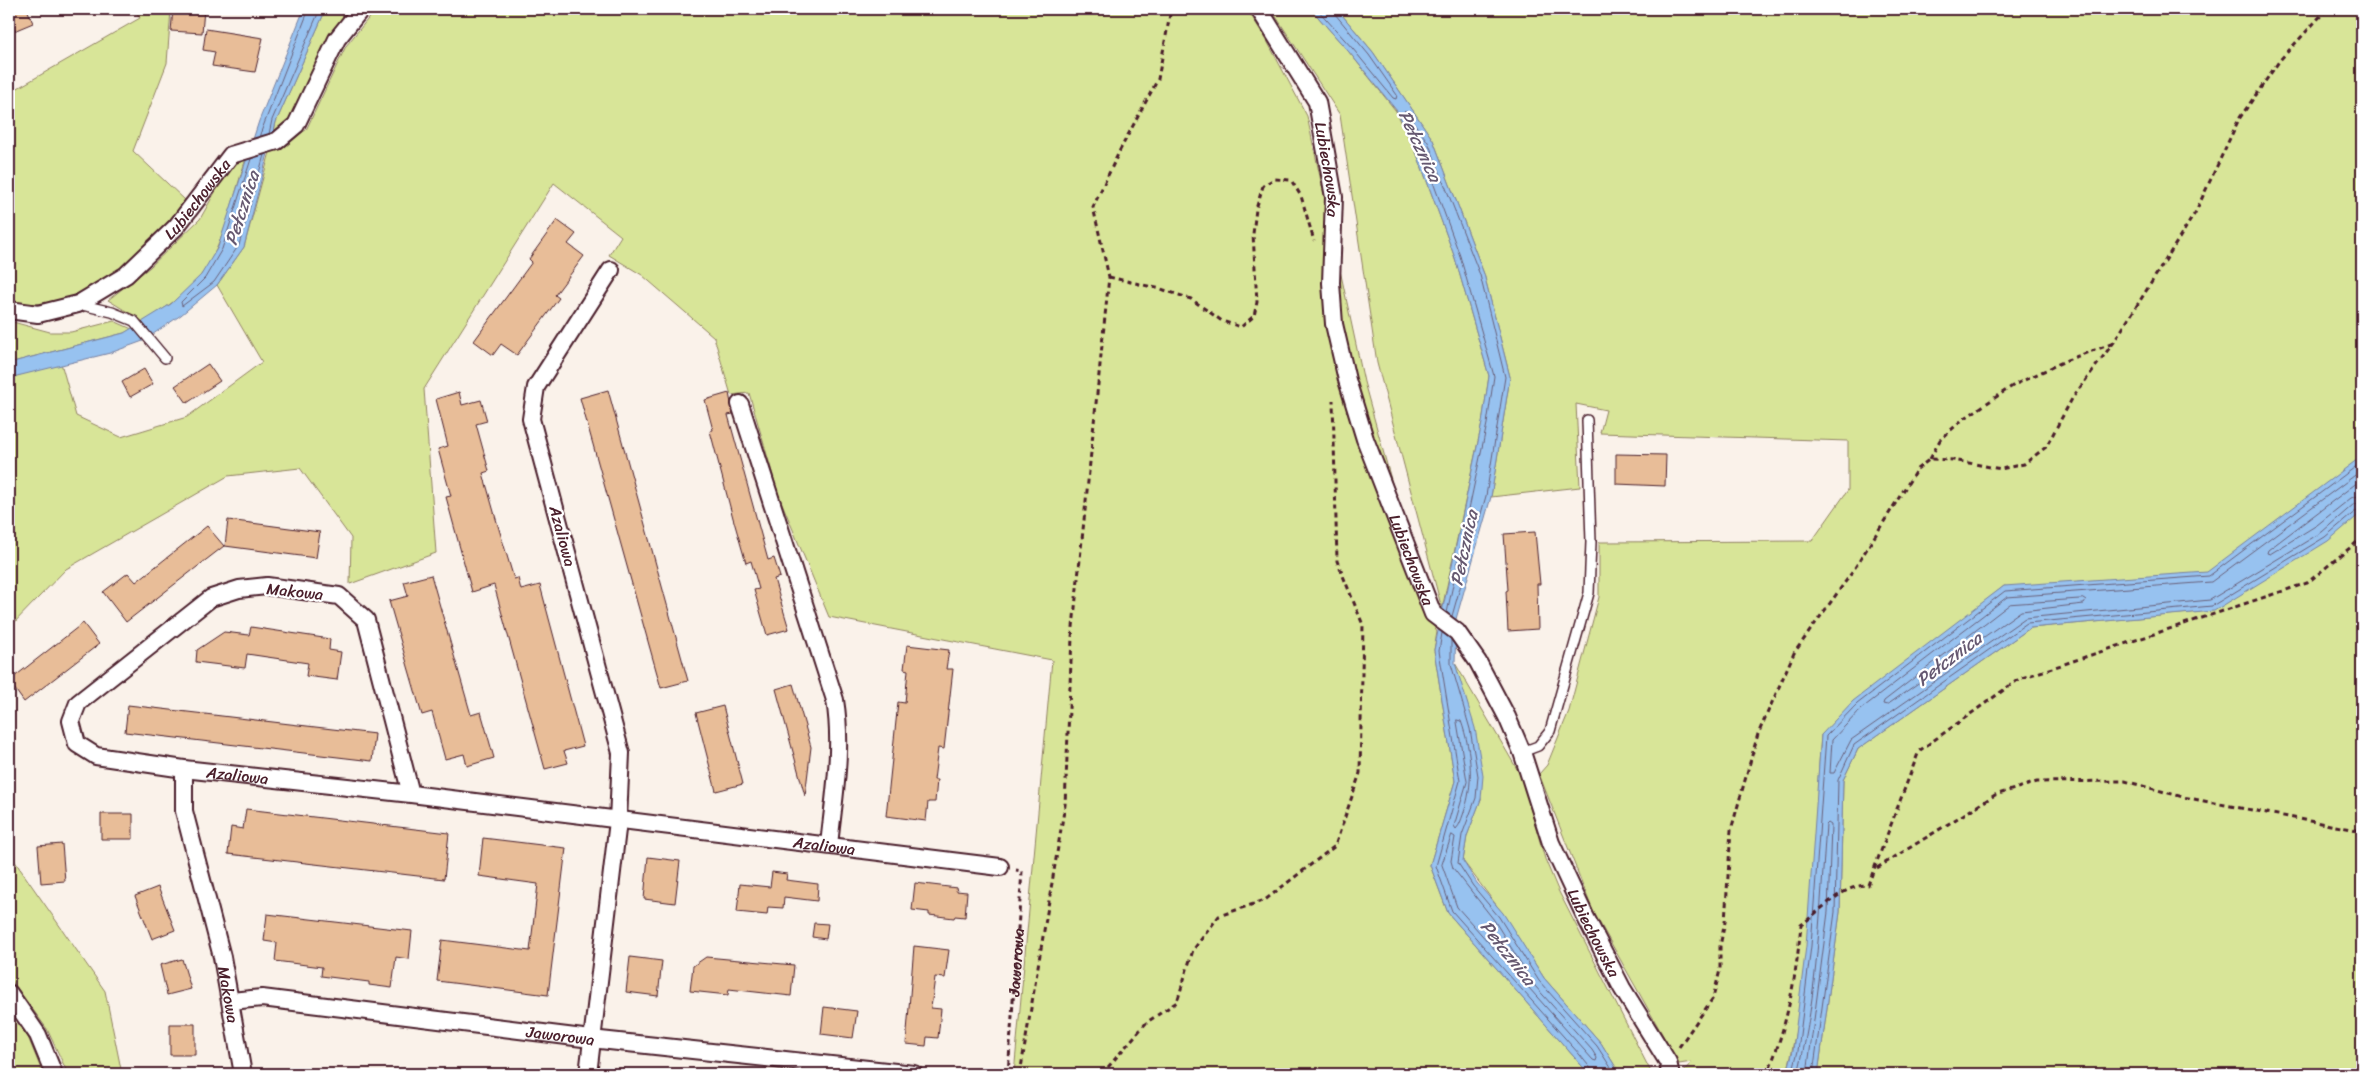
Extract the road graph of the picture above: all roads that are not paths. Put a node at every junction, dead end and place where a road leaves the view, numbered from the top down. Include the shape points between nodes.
1 (361, 9) edge
2 (1259, 9) edge
3 (611, 270) dead end
4 (78, 304) junction
5 (9, 310) edge
6 (165, 358) dead end
7 (740, 404) dead end
8 (1587, 420) dead end
9 (1522, 752) junction
10 (96, 756) joint
11 (184, 769) junction
12 (411, 794) junction
13 (618, 821) junction
14 (829, 845) junction
15 (1000, 867) road end
16 (9, 993) edge
17 (231, 1001) junction
18 (591, 1039) junction
19 (1668, 1068) edge
20 (892, 1073) edge
21 (54, 1074) edge
22 (243, 1074) edge
23 (588, 1074) edge
24 (914, 1074) edge

1 - 4 street, Lubiechowska via 337,39 296,125 277,141 231,155 176,227 126,275
2 - 9 street, Lubiechowska via 1316,102 1334,197 1331,283 1334,324 1365,439 1433,614 1457,632 1478,662
3 - 13 street, Azaliowa via 536,387 531,419 621,753
4 - 5 street, Lubiechowska via 38,314
4 - 6 lane via 134,321
7 - 14 street via 836,700 840,726 839,759
8 - 9 lane via 1590,593 1550,731 1538,746
9 - 19 street, Lubiechowska via 1551,842 1584,916
10 - 11 street, Azaliowa
10 - 12 street, Makowa via 77,744 72,721 78,703 212,598 239,589 267,586 339,596 366,620
11 - 12 street, Azaliowa
11 - 17 street, Makowa via 184,811
12 - 13 street, Azaliowa
13 - 14 street, Azaliowa
13 - 18 street, Azaliowa
14 - 15 street, Azaliowa
16 - 21 street via 38,1035
17 - 18 street, Jaworowa via 262,998
17 - 22 street, Makowa
18 - 20 street, Jaworowa
18 - 23 street, Azaliowa
20 - 24 street, Jaworowa

